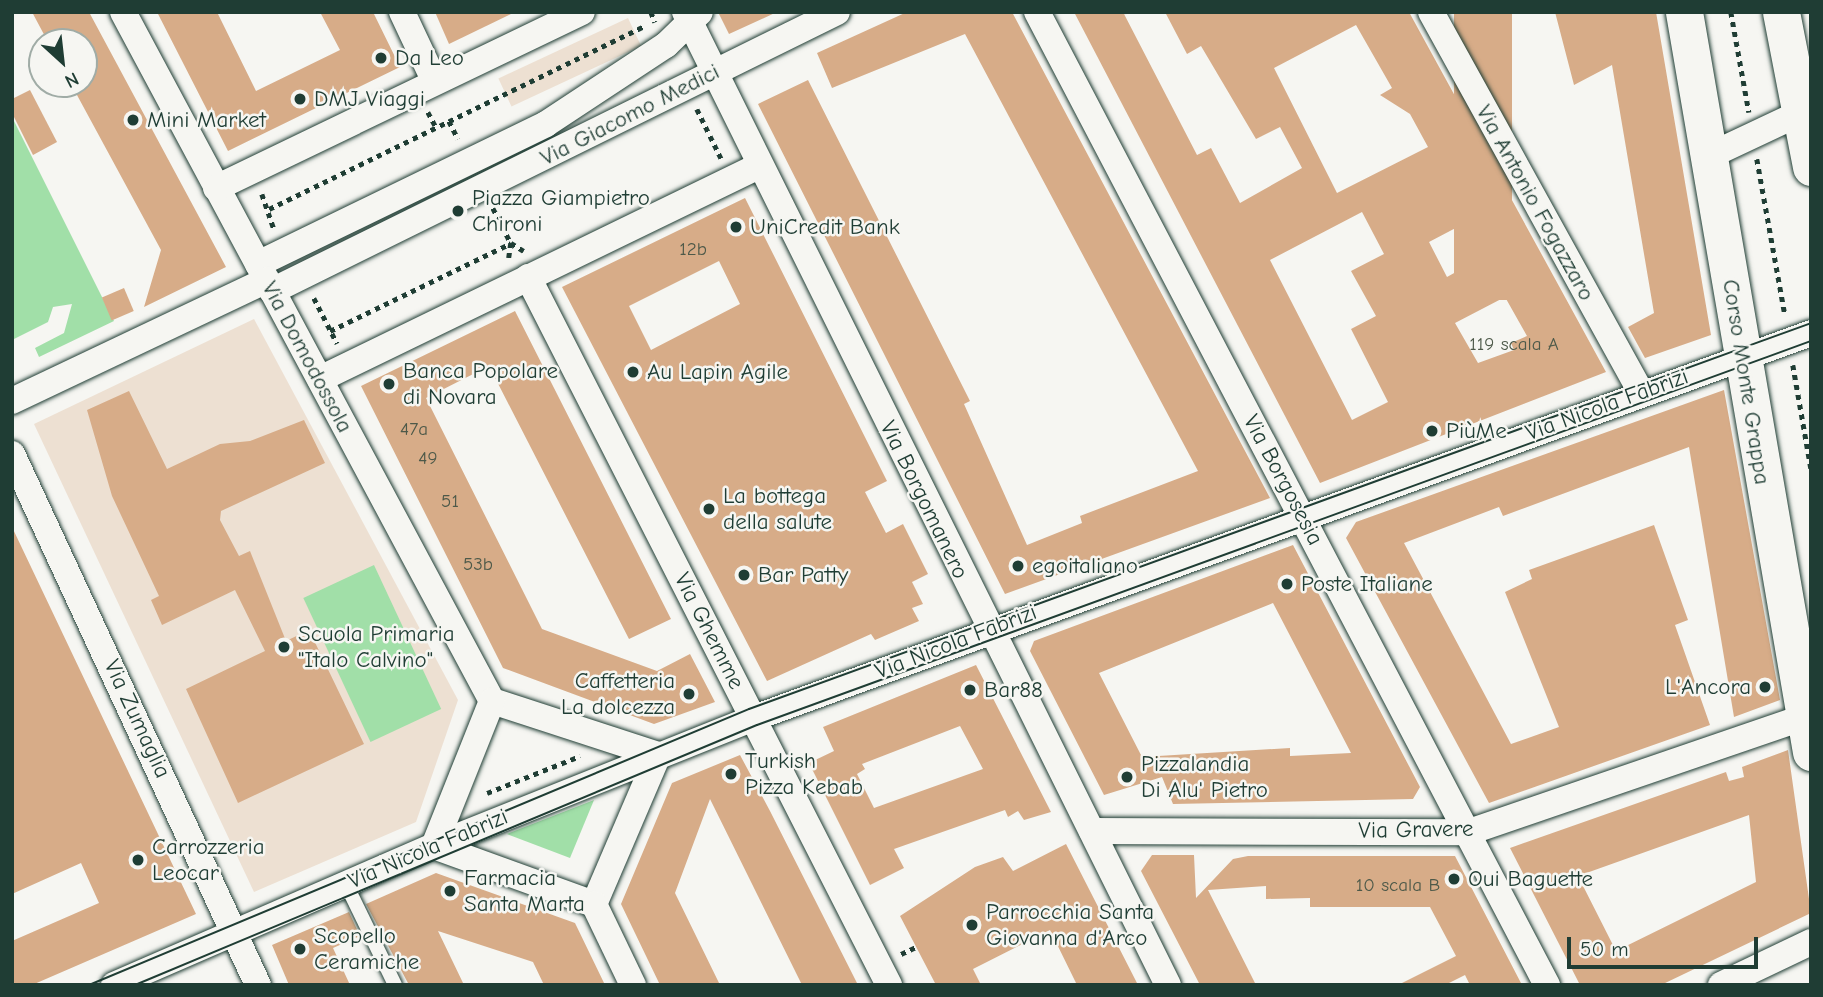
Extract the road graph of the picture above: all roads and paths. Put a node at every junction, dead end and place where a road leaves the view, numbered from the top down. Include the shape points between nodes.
1 (123, 12) edge
2 (402, 12) edge
3 (582, 12) edge
4 (837, 12) edge
5 (1037, 12) edge
6 (1431, 12) edge
7 (1684, 12) edge
8 (1731, 12) edge
9 (1781, 12) edge
10 (692, 16) edge
11 (655, 21) dead end
12 (714, 74) junction
13 (435, 82) junction
14 (687, 90) junction
15 (1806, 111) edge
16 (1753, 135) junction
17 (1709, 156) junction
18 (758, 166) junction
19 (1811, 167) edge
20 (251, 172) junction
21 (731, 179) junction
22 (216, 188) junction
23 (483, 189) junction
24 (269, 209) junction
25 (511, 243) junction
26 (270, 273) junction
27 (303, 275) junction
28 (516, 283) junction
29 (330, 331) junction
30 (1800, 337) edge
31 (1741, 357) junction
32 (348, 365) junction
33 (320, 379) junction
34 (1641, 393) junction
35 (12, 401) edge
36 (12, 454) edge
37 (1811, 468) edge
38 (1301, 514) junction
39 (989, 630) junction
40 (492, 701) junction
41 (754, 718) junction
42 (1808, 734) edge
43 (658, 755) junction
44 (581, 756) dead end
45 (487, 793) dead end
46 (1092, 831) junction
47 (1469, 832) junction
48 (434, 846) junction
49 (346, 884) junction
50 (594, 904) junction
51 (236, 932) junction
52 (1811, 942) edge
53 (916, 947) dead end
54 (904, 953) dead end
55 (114, 985) edge
56 (258, 985) edge
57 (394, 985) edge
58 (633, 985) edge
59 (889, 985) edge
60 (1168, 985) edge
61 (1547, 985) edge
62 (1721, 985) edge

1 - 22 street, Via Domodossola
2 - 13 street
3 - 13 street
4 - 12 street, Via Giacomo Medici
5 - 38 street, Via Borgosesia
6 - 34 street, Via Antonio Fogazzaro
7 - 17 street, Corso Monte Grappa
8 - 16 path
9 - 15 street
10 - 12 street, Via Borgomanero
10 - 26 street, Via Giacomo Medici via 546,124
11 - 24 path
12 - 14 street, Via Giacomo Medici
12 - 18 street, Via Borgomanero
13 - 20 street
14 - 21 path
14 - 23 street, Via Giacomo Medici
15 - 16 street
15 - 19 street
16 - 17 street
16 - 30 path
17 - 31 street, Corso Monte Grappa
18 - 21 street
18 - 39 street, Via Borgomanero
20 - 22 street
20 - 24 path
21 - 28 street
22 - 26 street, Via Domodossola
23 - 25 path
23 - 27 street, Via Giacomo Medici
24 - 26 path
25 - 28 path
25 - 29 path
26 - 27 street, Via Giacomo Medici
26 - 33 street, Via Domodossola
26 - 35 street, Via Giacomo Medici
27 - 29 path
28 - 32 street
28 - 41 street, Via Ghemme
29 - 32 path
30 - 31 street, Via Nicola Fabrizi
30 - 37 path
31 - 34 street, Via Nicola Fabrizi
31 - 42 street, Corso Monte Grappa
32 - 33 street
33 - 40 street, Via Domodossola
34 - 38 street, Via Nicola Fabrizi
36 - 51 street, Via Zumaglia
38 - 39 street, Via Nicola Fabrizi
38 - 47 street, Via Borgosesia
39 - 41 street, Via Nicola Fabrizi
39 - 46 street, Via Borgomanero
40 - 43 street
40 - 48 street
41 - 43 street, Via Nicola Fabrizi
41 - 59 street, Via Ghemme
42 - 47 street, Via Gravere
43 - 48 street, Via Nicola Fabrizi
43 - 50 street
44 - 45 path
46 - 47 street, Via Gravere
46 - 60 street, Via Borgomanero
47 - 61 street, Via Borgosesia
48 - 49 street, Via Nicola Fabrizi
48 - 50 street
49 - 51 street, Via Nicola Fabrizi
49 - 57 lane
50 - 58 street
51 - 55 street, Via Nicola Fabrizi
51 - 56 street, Via Zumaglia
52 - 62 street
53 - 54 path

